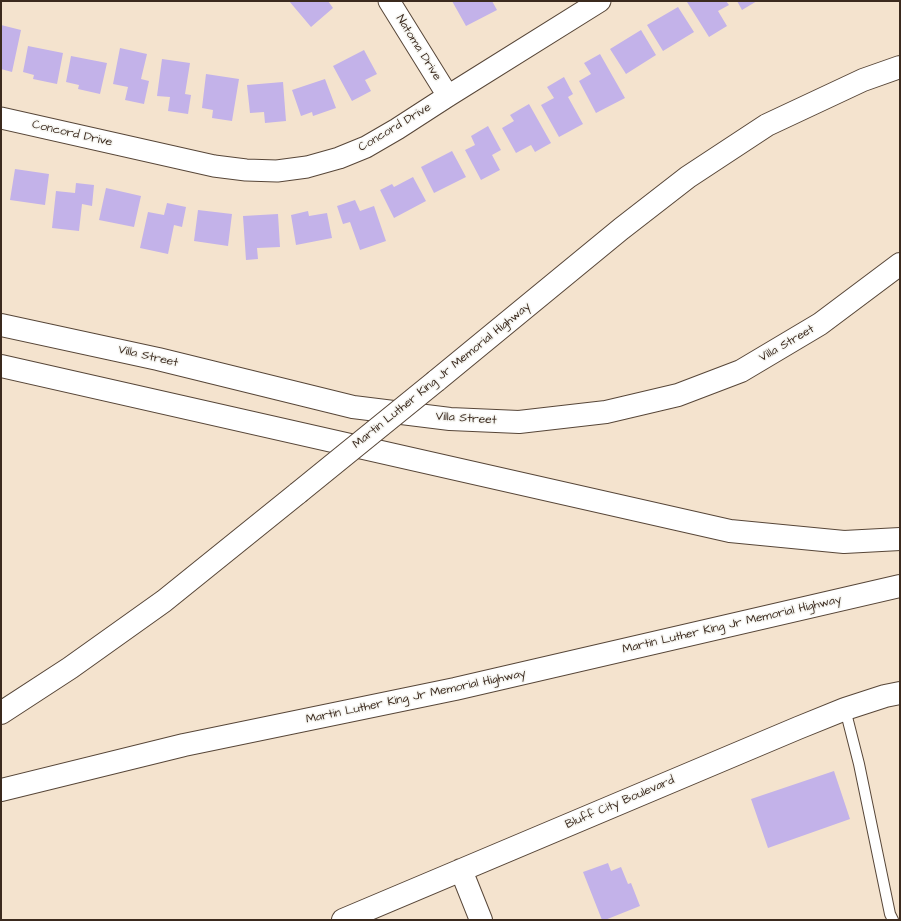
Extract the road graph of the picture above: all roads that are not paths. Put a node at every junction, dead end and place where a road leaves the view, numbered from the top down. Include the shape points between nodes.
1 (389, 1) edge
2 (600, 1) edge
3 (900, 67) edge
4 (448, 96) junction
5 (1, 118) edge
6 (900, 264) edge
7 (1, 325) edge
8 (1, 366) edge
9 (900, 539) edge
10 (900, 586) edge
11 (900, 693) edge
12 (846, 709) junction
13 (1, 714) edge
14 (1, 790) edge
15 (461, 870) junction
16 (343, 920) edge
17 (481, 920) edge
18 (893, 920) edge

1 - 4 street, Natoma Drive
2 - 4 street, Concord Drive
3 - 13 main road, Martin Luther King Jr Memorial Highway, bridge via 863,80 767,125 688,177 164,601
4 - 5 street, Concord Drive via 366,147 307,167 277,170 214,166
6 - 7 main road, Villa Street via 820,324 741,371 678,395 606,412 520,422 450,419 353,407 158,359
8 - 9 main road via 730,531 844,542
10 - 14 main road, Martin Luther King Jr Memorial Highway via 455,689 184,745
11 - 12 main road, Bluff City Boulevard
12 - 15 main road, Bluff City Boulevard
12 - 18 lane
15 - 16 main road, Bluff City Boulevard
15 - 17 main road

